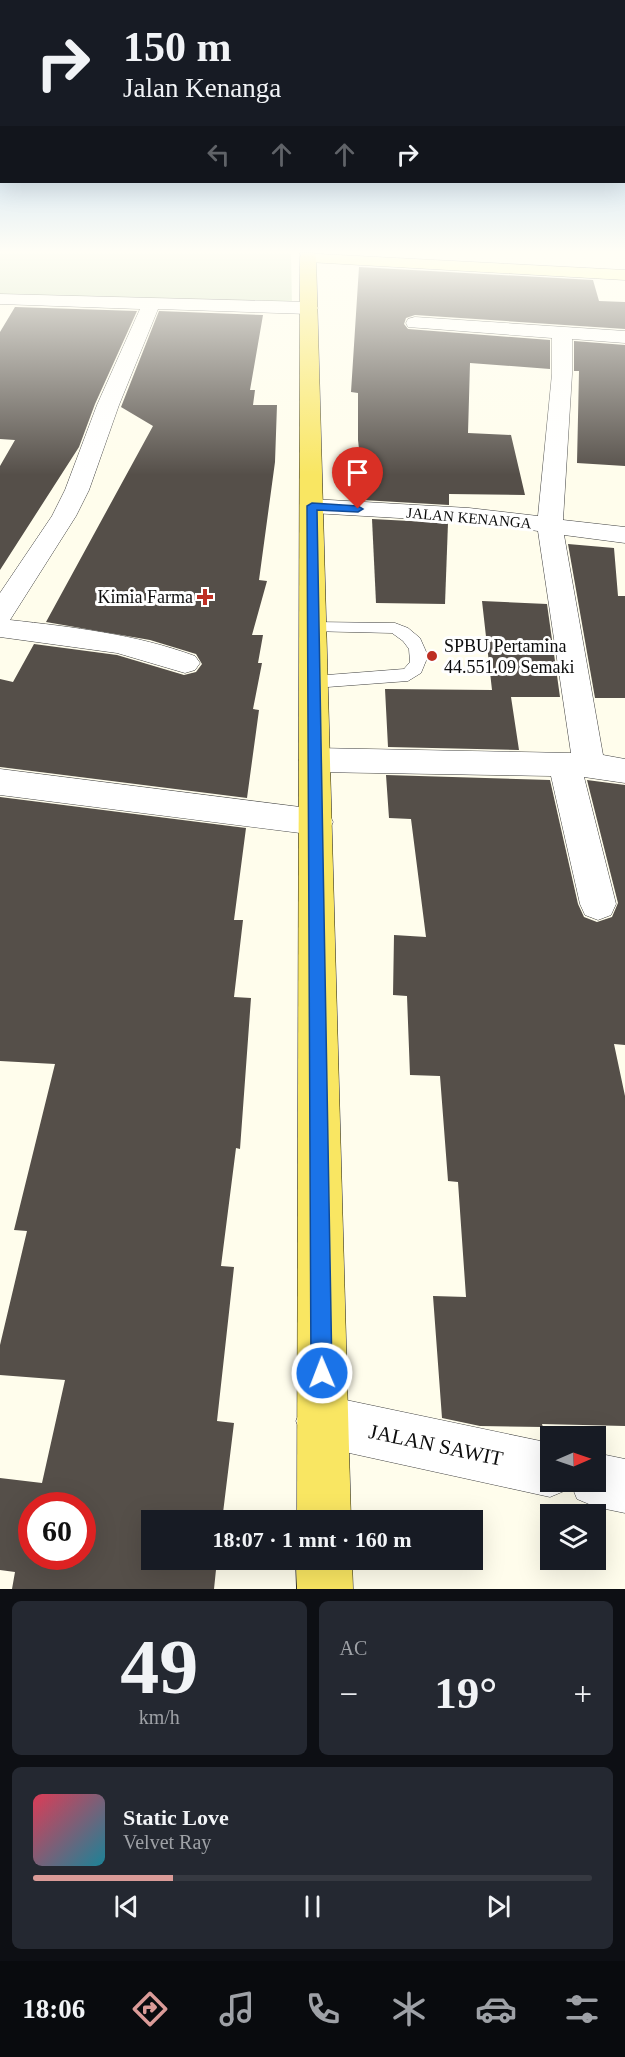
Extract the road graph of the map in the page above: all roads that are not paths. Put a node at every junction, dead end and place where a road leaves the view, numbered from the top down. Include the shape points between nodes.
1 (142, 327) edge
2 (309, 327) edge
3 (476, 327) edge
4 (562, 333) junction
5 (625, 338) edge
6 (312, 506) junction
7 (550, 526) junction
8 (625, 536) edge
9 (0, 614) edge
10 (313, 627) junction
11 (0, 628) edge
12 (185, 663) dead end
13 (314, 682) junction
14 (315, 760) junction
15 (577, 765) junction
16 (625, 771) edge
17 (0, 782) edge
18 (316, 822) junction
19 (598, 904) dead end
20 (322, 1420) junction
21 (540, 1468) edge
22 (606, 1482) edge
23 (625, 1486) edge
24 (324, 1510) edge
25 (324, 1570) edge
26 (325, 1589) edge

1 - 9 street via 77,490
2 - 6 main road
3 - 4 street
4 - 5 street
4 - 7 street
6 - 7 street, JALAN KENANGA via 469,515
6 - 10 main road
7 - 8 street, JALAN KENANGA
7 - 15 street
10 - 13 main road
10 - 13 lane via 395,628 407,633 418,649 418,664 408,675
11 - 12 street via 118,643
13 - 14 main road
14 - 15 street
14 - 18 main road
15 - 16 street
15 - 19 street
17 - 18 street
18 - 20 main road
20 - 21 street, JALAN SAWIT
20 - 24 main road
22 - 23 street
25 - 26 main road

